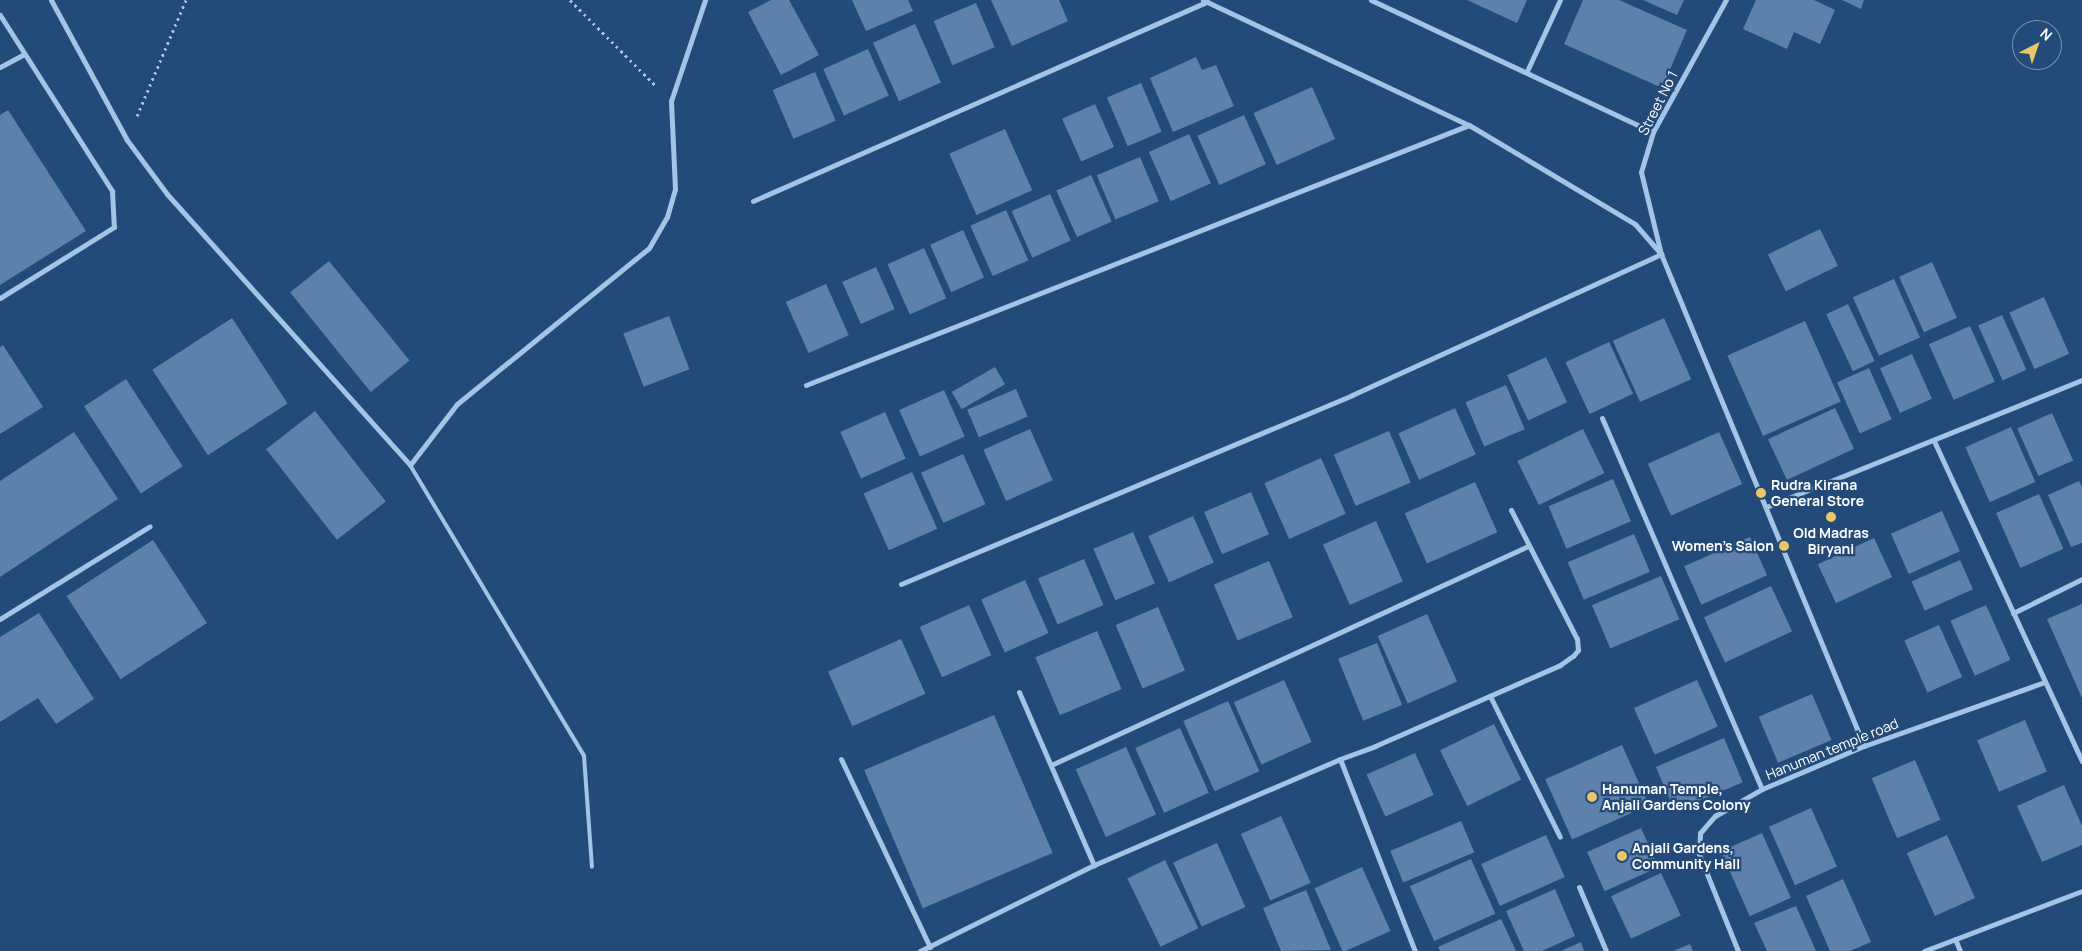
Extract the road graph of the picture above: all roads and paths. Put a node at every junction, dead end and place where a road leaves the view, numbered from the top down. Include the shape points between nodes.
1 (51, 0) edge
2 (186, 0) edge
3 (570, 0) edge
4 (705, 0) edge
5 (1371, 0) edge
6 (1560, 0) edge
7 (1726, 0) edge
8 (1205, 1) edge
9 (0, 15) edge
10 (24, 54) junction
11 (0, 67) edge
12 (1527, 71) junction
13 (671, 101) junction
14 (1469, 125) junction
15 (1653, 132) junction
16 (127, 140) junction
17 (753, 201) dead end
18 (1661, 254) junction
19 (0, 298) edge
20 (2082, 380) edge
21 (806, 385) dead end
22 (1602, 418) dead end
23 (1934, 441) junction
24 (410, 465) junction
25 (1766, 507) junction
26 (1511, 510) dead end
27 (150, 526) dead end
28 (1528, 546) junction
29 (2082, 579) edge
30 (901, 584) dead end
31 (2013, 613) junction
32 (0, 619) edge
33 (2045, 682) junction
34 (1019, 692) dead end
35 (1490, 696) junction
36 (1864, 746) junction
37 (841, 759) dead end
38 (1340, 759) junction
39 (2082, 762) edge
40 (1051, 765) junction
41 (1762, 789) junction
42 (1560, 837) dead end
43 (1094, 865) junction
44 (592, 867) dead end
45 (1578, 887) dead end
46 (2082, 891) edge
47 (1955, 939) junction
48 (930, 947) junction
49 (920, 951) edge
50 (1415, 951) edge
51 (1606, 951) edge
52 (1738, 951) edge
53 (1924, 951) edge
54 (1960, 951) edge

1 - 16 street
2 - 16 path
3 - 13 path
4 - 13 street
5 - 12 street
6 - 12 street
7 - 15 street, Street No 1
8 - 14 street
8 - 17 street
9 - 10 street
10 - 11 street
10 - 19 street via 112,191 114,227
12 - 15 street
13 - 24 street via 675,189 667,217 649,248 458,404
14 - 18 street via 1635,224
14 - 21 street
15 - 18 street, Street No 1 via 1641,172
16 - 24 street via 167,194
18 - 25 street
18 - 30 street via 1352,395
20 - 23 street
22 - 41 street
23 - 25 street
23 - 31 street
24 - 44 lane via 584,756
25 - 36 street
26 - 28 street
27 - 32 street
28 - 35 street via 1578,639 1578,650 1560,665
28 - 40 street
29 - 31 street
31 - 33 street
33 - 36 street, Hanuman temple road
33 - 39 street
34 - 40 street
35 - 38 street
35 - 42 street
36 - 41 street, Hanuman temple road
37 - 48 street
38 - 43 street
38 - 50 street
40 - 43 street
41 - 52 street, Hanuman temple road via 1715,816 1700,833 1699,854
43 - 48 street
45 - 51 street
46 - 47 street
47 - 53 street
47 - 54 street
48 - 49 street

